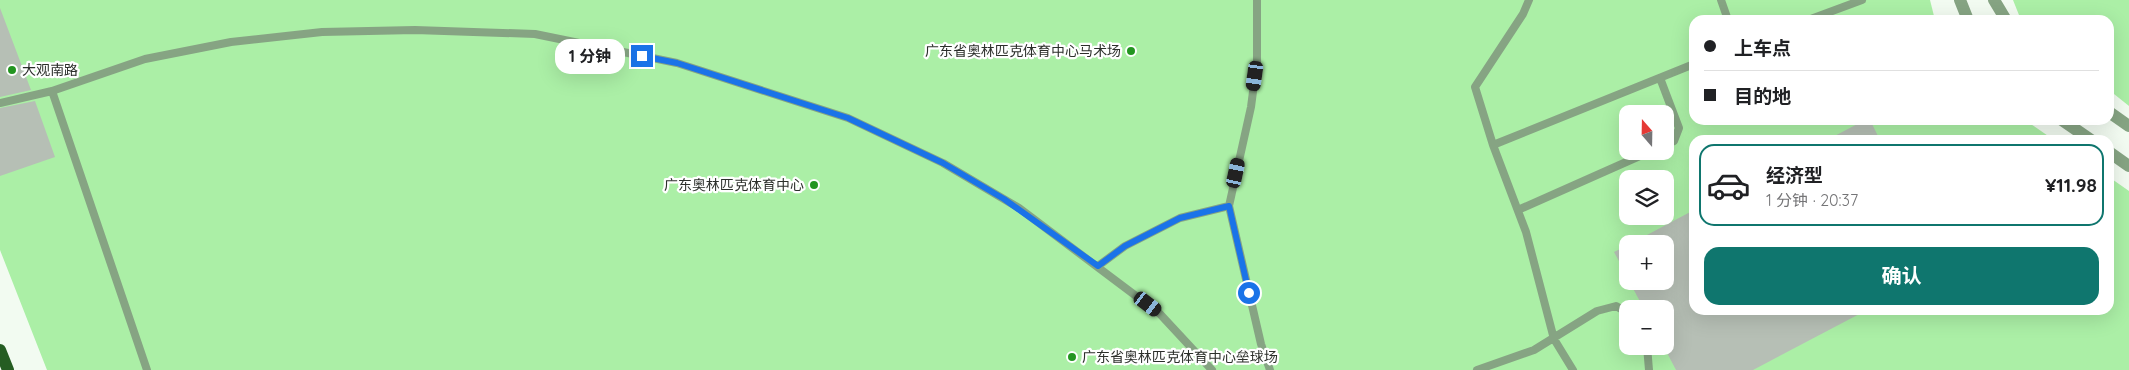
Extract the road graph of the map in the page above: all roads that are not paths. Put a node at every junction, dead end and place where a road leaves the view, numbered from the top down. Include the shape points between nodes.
1 (1257, 0) edge
2 (1529, 0) edge
3 (1721, 0) edge
4 (1862, 0) edge
5 (1960, 0) edge
6 (1994, 0) edge
7 (1726, 15) edge
8 (1822, 15) edge
9 (1966, 15) edge
10 (2003, 15) edge
11 (1689, 66) edge
12 (1660, 78) junction
13 (52, 91) junction
14 (0, 103) edge
15 (1670, 105) edge
16 (1674, 115) edge
17 (2114, 116) edge
18 (2069, 125) edge
19 (2129, 126) edge
20 (2084, 135) edge
21 (1674, 141) edge
22 (1493, 145) junction
23 (2114, 154) edge
24 (1631, 160) edge
25 (2127, 160) edge
26 (1229, 206) junction
27 (1518, 210) junction
28 (1098, 266) junction
29 (1619, 308) edge
30 (1554, 339) junction
31 (0, 350) edge
32 (1648, 355) edge
33 (8, 370) edge
34 (147, 370) edge
35 (1212, 370) edge
36 (1270, 370) edge
37 (1477, 370) edge
38 (1573, 370) edge
39 (1649, 370) edge

1 - 26 lane via 1257,61
2 - 22 lane via 1475,88
3 - 7 lane
4 - 8 lane
5 - 9 street
6 - 10 street
11 - 12 lane
12 - 15 lane
12 - 22 lane
13 - 14 lane
13 - 28 lane via 145,59 231,42 322,32 415,30 534,34 677,63 848,118 943,163 994,193
13 - 34 lane
16 - 21 lane via 1679,128
17 - 19 street
18 - 20 street
22 - 27 lane
23 - 25 street
24 - 27 lane
26 - 28 lane via 1180,218 1125,246
26 - 36 lane
27 - 30 lane
28 - 35 lane via 1160,314
29 - 30 lane via 1597,311
30 - 37 lane via 1534,350
30 - 38 lane
31 - 33 main road
32 - 39 lane

